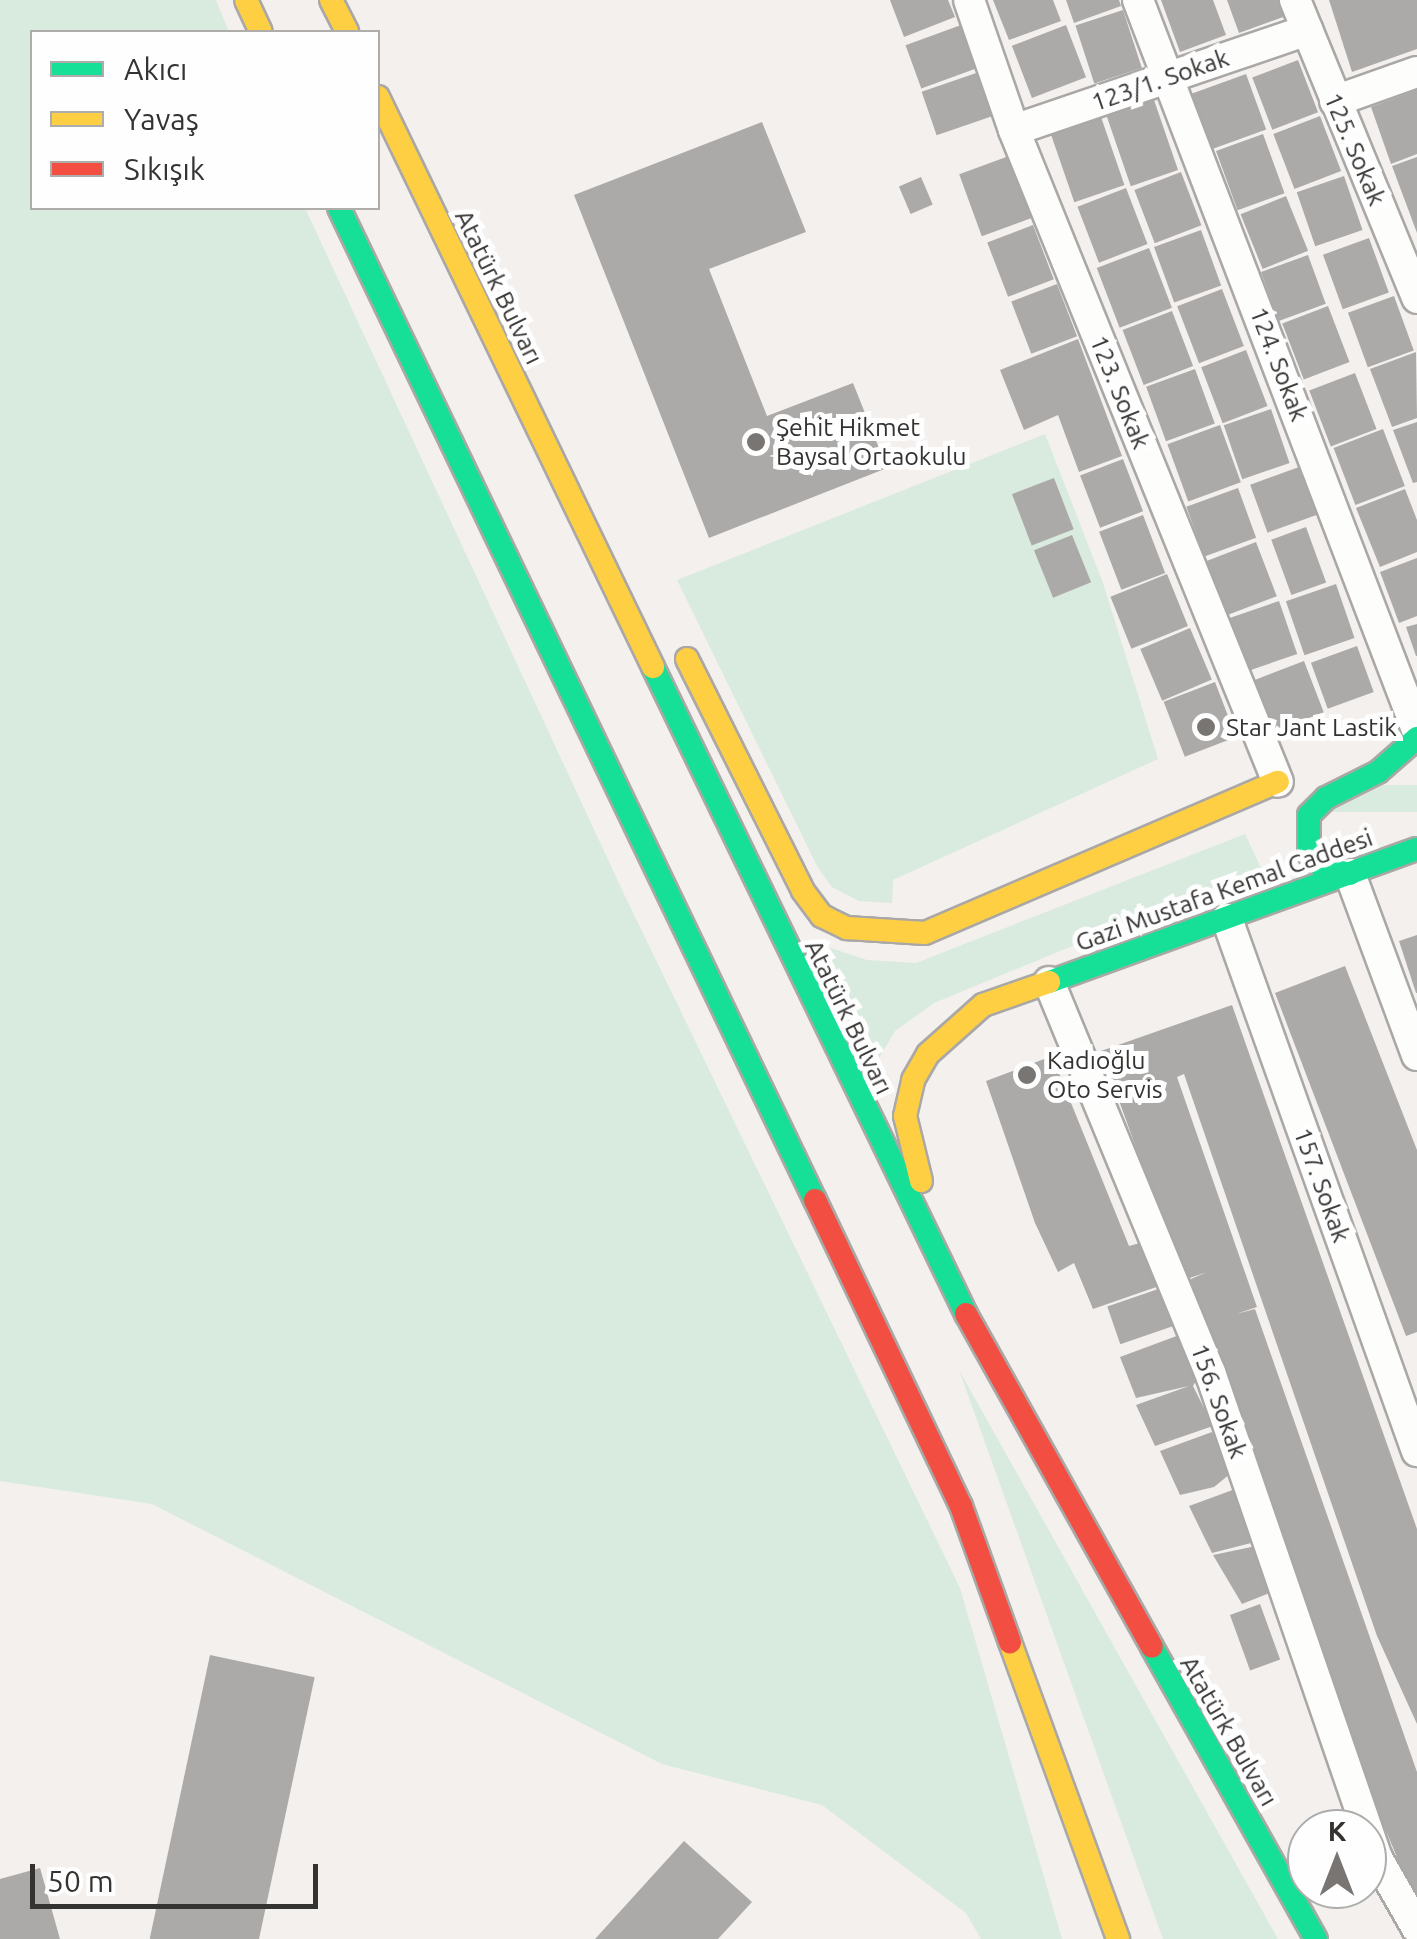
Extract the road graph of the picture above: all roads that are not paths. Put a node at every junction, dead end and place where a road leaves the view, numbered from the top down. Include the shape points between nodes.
1 (246, 0) edge
2 (331, 0) edge
3 (970, 0) edge
4 (1138, 0) edge
5 (1295, 0) edge
6 (260, 30) edge
7 (346, 30) edge
8 (1306, 30) junction
9 (1417, 72) edge
10 (1170, 76) junction
11 (380, 101) edge
12 (1334, 101) junction
13 (1014, 130) junction
14 (396, 135) junction
15 (454, 198) dead end
16 (341, 210) edge
17 (1417, 298) edge
18 (678, 642) dead end
19 (1417, 735) edge
20 (1347, 760) dead end
21 (1286, 779) joint
22 (1417, 849) edge
23 (1350, 874) junction
24 (1227, 919) junction
25 (1049, 982) junction
26 (1417, 1055) edge
27 (970, 1325) junction
28 (1417, 1450) edge
29 (1417, 1928) edge
30 (1314, 1937) edge
31 (1118, 1939) edge

1 - 6 main road
2 - 7 main road
3 - 13 street, 123. Sokak
4 - 10 street, 124. Sokak
5 - 8 street, 125. Sokak
8 - 10 street, 123/1. Sokak
8 - 12 street, 125. Sokak
9 - 12 street
10 - 13 street, 123/1. Sokak
10 - 19 street, 124. Sokak
11 - 14 main road, Atatürk Bulvarı
12 - 17 street, 125. Sokak
13 - 21 street, 123. Sokak
14 - 15 main road
14 - 27 main road, Atatürk Bulvarı
16 - 31 main road via 961,1506
18 - 21 main road via 803,891 822,916 847,928 925,933
19 - 20 main road
19 - 23 main road via 1378,772 1326,798 1309,815 1304,836 1310,854 1323,868
22 - 23 main road, Gazi Mustafa Kemal Caddesi
23 - 24 main road, Gazi Mustafa Kemal Caddesi
23 - 26 street
24 - 25 main road, Gazi Mustafa Kemal Caddesi
24 - 28 street, 157. Sokak
25 - 27 main road, Gazi Mustafa Kemal Caddesi via 983,1005 959,1021 913,1080 906,1116 920,1177
25 - 29 street, 156. Sokak via 1210,1372 1376,1858
27 - 30 main road, Atatürk Bulvarı

